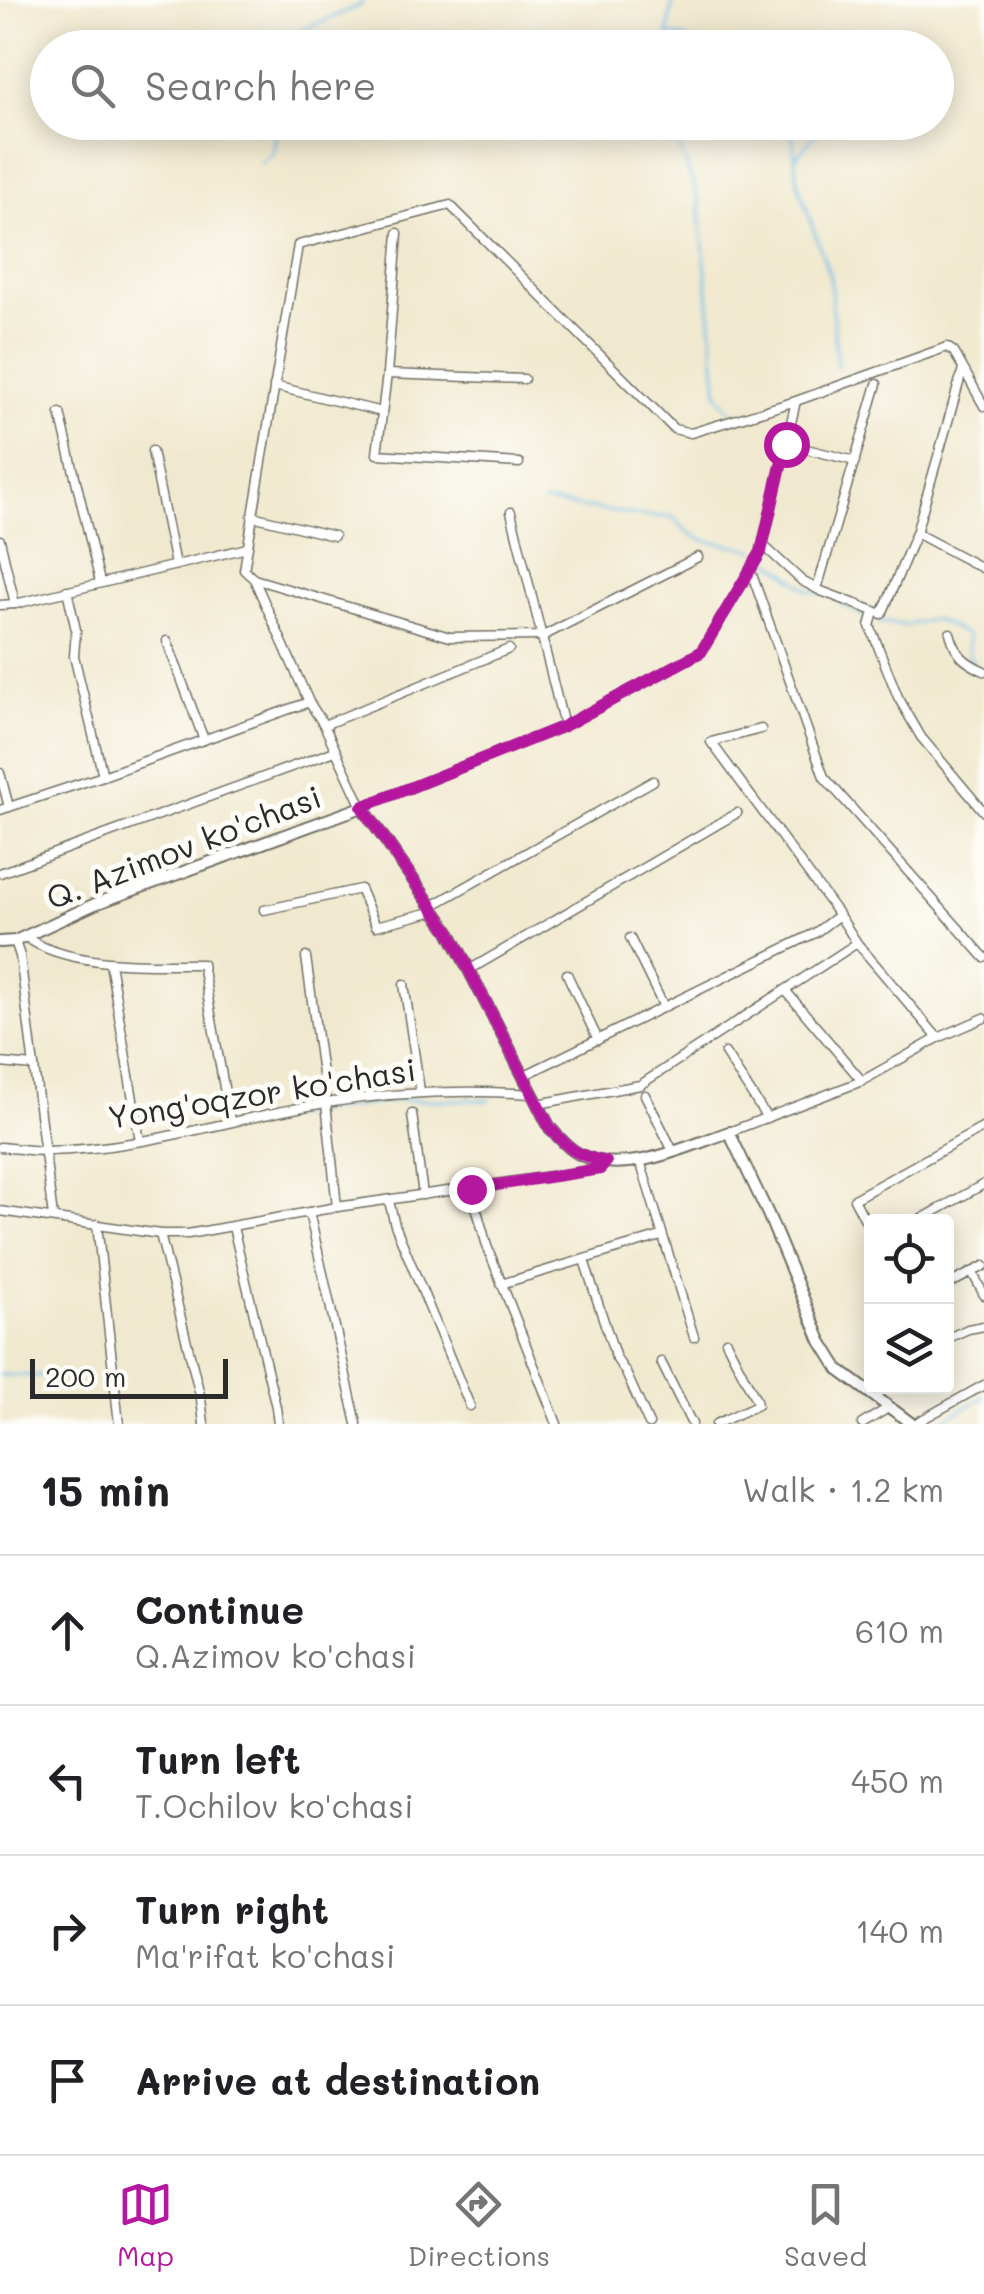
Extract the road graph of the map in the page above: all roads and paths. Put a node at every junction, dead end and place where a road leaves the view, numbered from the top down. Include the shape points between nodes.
1 (398, 234) dead end
2 (963, 369) junction
3 (387, 374) junction
4 (524, 379) dead end
5 (877, 384) dead end
6 (274, 386) junction
7 (796, 401) junction
8 (984, 406) edge
9 (382, 412) junction
10 (60, 413) dead end
11 (786, 444) junction
12 (152, 451) dead end
13 (855, 461) junction
14 (519, 463) dead end
15 (510, 512) dead end
16 (252, 516) junction
17 (916, 533) junction
18 (334, 536) dead end
19 (0, 540) edge
20 (763, 545) junction
21 (247, 548) junction
22 (698, 557) dead end
23 (174, 565) junction
24 (750, 569) junction
25 (984, 569) edge
26 (254, 579) junction
27 (100, 582) junction
28 (817, 589) junction
29 (67, 590) junction
30 (15, 604) junction
31 (0, 605) edge
32 (874, 612) junction
33 (950, 633) dead end
34 (543, 636) junction
35 (167, 641) dead end
36 (509, 649) dead end
37 (984, 670) edge
38 (308, 702) junction
39 (324, 725) junction
40 (564, 726) junction
41 (760, 729) dead end
42 (204, 740) junction
43 (334, 751) junction
44 (0, 773) edge
45 (103, 776) junction
46 (652, 781) dead end
47 (362, 807) junction
48 (4, 808) edge
49 (984, 812) edge
50 (737, 813) dead end
51 (0, 873) edge
52 (433, 908) junction
53 (264, 910) dead end
54 (840, 914) junction
55 (630, 938) dead end
56 (20, 939) junction
57 (0, 942) edge
58 (857, 944) junction
59 (984, 957) edge
60 (306, 958) dead end
61 (110, 964) junction
62 (468, 970) junction
63 (567, 974) dead end
64 (404, 984) dead end
65 (785, 990) junction
66 (664, 1007) junction
67 (984, 1018) edge
68 (938, 1038) junction
69 (598, 1040) junction
70 (725, 1052) dead end
71 (0, 1063) edge
72 (34, 1066) junction
73 (523, 1076) junction
74 (862, 1081) junction
75 (420, 1091) junction
76 (646, 1095) dead end
77 (535, 1099) junction
78 (326, 1103) junction
79 (412, 1114) dead end
80 (767, 1118) junction
81 (230, 1121) junction
82 (984, 1127) edge
83 (729, 1132) junction
84 (140, 1141) junction
85 (0, 1147) edge
86 (44, 1151) junction
87 (673, 1151) junction
88 (640, 1161) junction
89 (606, 1162) junction
90 (984, 1184) edge
91 (471, 1189) junction
92 (423, 1195) junction
93 (390, 1200) junction
94 (337, 1207) junction
95 (0, 1211) edge
96 (310, 1212) junction
97 (930, 1214) edge
98 (53, 1217) junction
99 (864, 1218) edge
100 (97, 1224) junction
101 (233, 1227) junction
102 (160, 1234) junction
103 (661, 1236) junction
104 (584, 1260) junction
105 (984, 1266) edge
106 (972, 1272) junction
107 (954, 1281) edge
108 (501, 1284) junction
109 (984, 1295) edge
110 (984, 1326) edge
111 (954, 1335) edge
112 (694, 1337) dead end
113 (726, 1340) dead end
114 (661, 1362) dead end
115 (984, 1385) edge
116 (470, 1406) dead end
117 (888, 1408) junction
118 (119, 1424) edge
119 (204, 1424) edge
120 (278, 1424) edge
121 (357, 1424) edge
122 (557, 1424) edge
123 (649, 1424) edge
124 (692, 1424) edge
125 (716, 1424) edge
126 (862, 1424) edge
127 (913, 1424) edge

1 - 3 street
2 - 7 street via 947,347
2 - 8 street
2 - 17 street
3 - 4 street
3 - 9 street
5 - 13 street
6 - 7 street via 298,245 450,205 674,429 690,433
6 - 9 street
6 - 16 street
7 - 11 street
9 - 14 street via 377,454
10 - 27 street
11 - 13 street
11 - 20 street
12 - 23 street
13 - 28 street
15 - 34 street
16 - 18 street
16 - 21 street
17 - 25 street
17 - 32 street via 882,614
19 - 30 street
20 - 24 street
20 - 28 street
21 - 23 street
21 - 26 street via 244,570
22 - 34 street
23 - 27 street
24 - 40 street via 701,652
24 - 59 street via 824,777
26 - 34 street via 450,637
26 - 38 street
27 - 29 street
28 - 32 street
29 - 30 street
29 - 45 street via 74,656
30 - 31 street
32 - 49 street via 870,626 906,710
33 - 37 street via 954,650
34 - 40 street
35 - 42 street
36 - 39 street
38 - 39 street
38 - 42 street
39 - 43 street
40 - 47 street
41 - 54 street via 711,742
42 - 45 street
43 - 47 street
43 - 51 street
44 - 48 street
45 - 48 street
46 - 52 street
47 - 52 main road
47 - 56 main road, Q. Azimov ko'chasi via 95,904
50 - 62 street
52 - 53 street via 376,926 360,889
52 - 62 main road
54 - 58 street
54 - 66 street
55 - 66 street
56 - 57 main road
56 - 61 street
56 - 72 street
58 - 65 street, Yong'oqzor ko'chasi
58 - 68 street
60 - 78 street
61 - 81 street via 202,964
61 - 84 street
62 - 73 main road
63 - 69 street
64 - 75 street
65 - 74 street
65 - 77 street, Yong'oqzor ko'chasi via 640,1085
66 - 69 street
67 - 68 street
68 - 74 street
69 - 73 street
70 - 80 street
71 - 72 street
72 - 86 street
73 - 77 main road
74 - 80 street
75 - 77 street, Yong'oqzor ko'chasi
75 - 78 street, Yong'oqzor ko'chasi
76 - 87 street
77 - 89 main road via 568,1147
78 - 81 street, Yong'oqzor ko'chasi
78 - 94 street
79 - 92 street
80 - 83 street
81 - 84 street, Yong'oqzor ko'chasi
82 - 99 street via 854,1199
83 - 87 main road
83 - 117 main road via 822,1341 839,1370
84 - 86 street, Yong'oqzor ko'chasi
85 - 86 street, Yong'oqzor ko'chasi
86 - 98 street
87 - 88 main road
88 - 89 main road
88 - 103 street
89 - 91 street via 600,1169
90 - 97 street
91 - 92 street
91 - 108 street
92 - 93 street
93 - 94 street
93 - 116 street via 394,1225
94 - 96 street
95 - 98 street
96 - 101 street
96 - 121 street
98 - 100 street
100 - 102 street
100 - 118 street
101 - 102 street
101 - 120 street
102 - 119 street
103 - 104 street
103 - 112 street
104 - 108 street
104 - 123 street via 616,1358
105 - 106 street
106 - 107 street
106 - 109 street
108 - 122 street
110 - 111 street
113 - 125 street via 757,1404
114 - 124 street
115 - 127 street
117 - 126 street
117 - 127 main road

